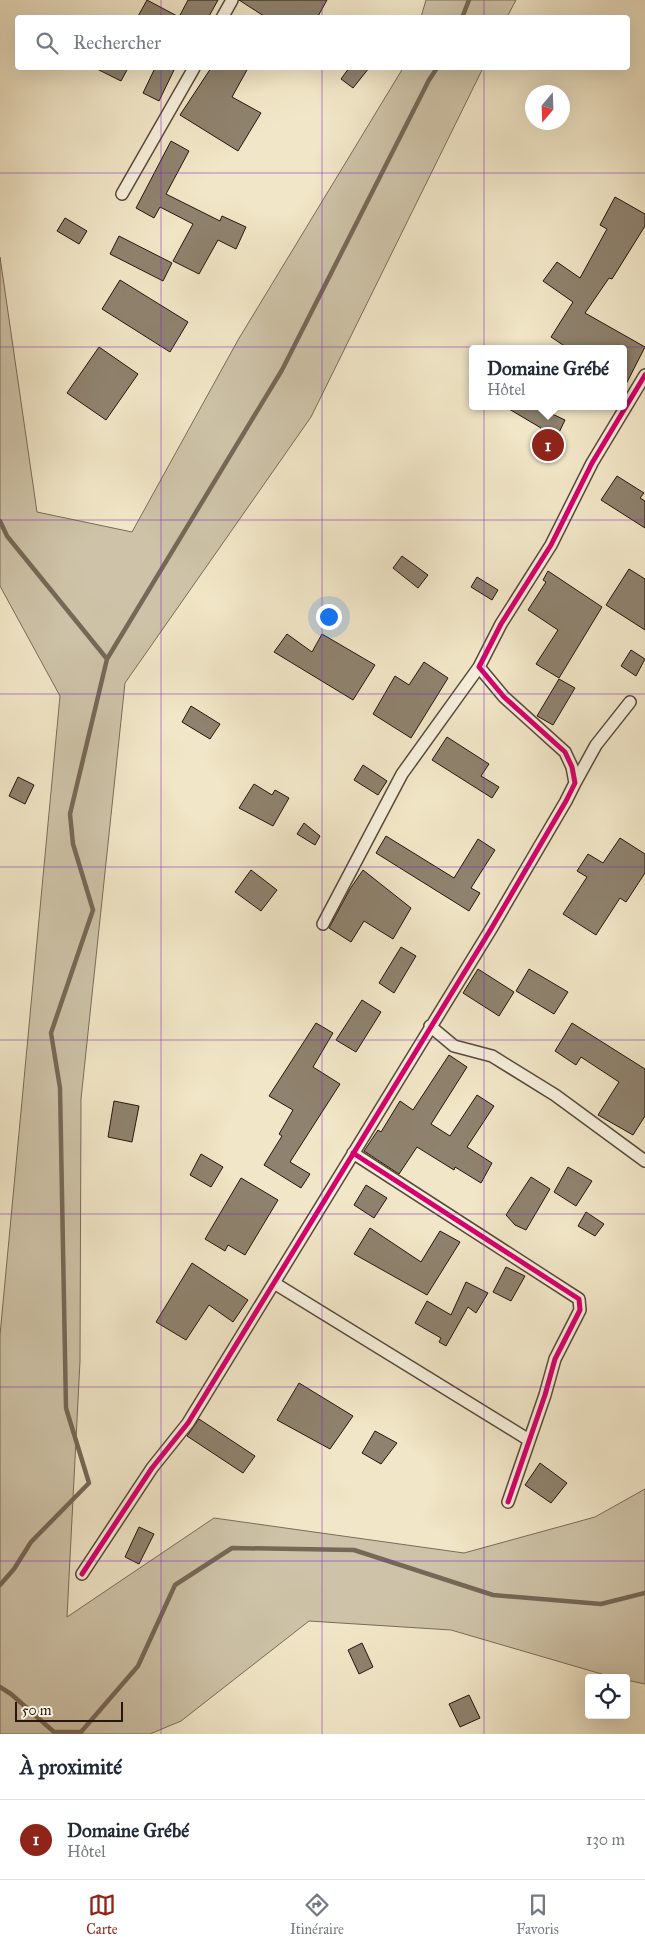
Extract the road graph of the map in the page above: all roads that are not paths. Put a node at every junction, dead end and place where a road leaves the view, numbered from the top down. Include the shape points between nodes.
1 (232, 0) edge
2 (224, 15) edge
3 (193, 70) edge
4 (122, 194) dead end
5 (645, 375) edge
6 (627, 405) edge
7 (624, 410) edge
8 (479, 667) junction
9 (630, 702) dead end
10 (575, 783) junction
11 (323, 924) dead end
12 (430, 1026) junction
13 (353, 1153) junction
14 (645, 1161) edge
15 (274, 1283) junction
16 (529, 1440) junction
17 (508, 1502) dead end
18 (82, 1574) dead end

1 - 2 street
3 - 4 street
5 - 6 street
7 - 8 street via 592,463 547,552 501,624
8 - 10 street via 504,697 564,752 570,760
8 - 11 street via 402,774
9 - 10 street via 596,745
10 - 12 street via 506,904
12 - 13 street
12 - 14 street via 454,1046 492,1056 532,1080
13 - 15 street
13 - 16 street via 579,1299 580,1310 555,1359
15 - 16 street
15 - 18 street via 188,1423 152,1468
16 - 17 street

